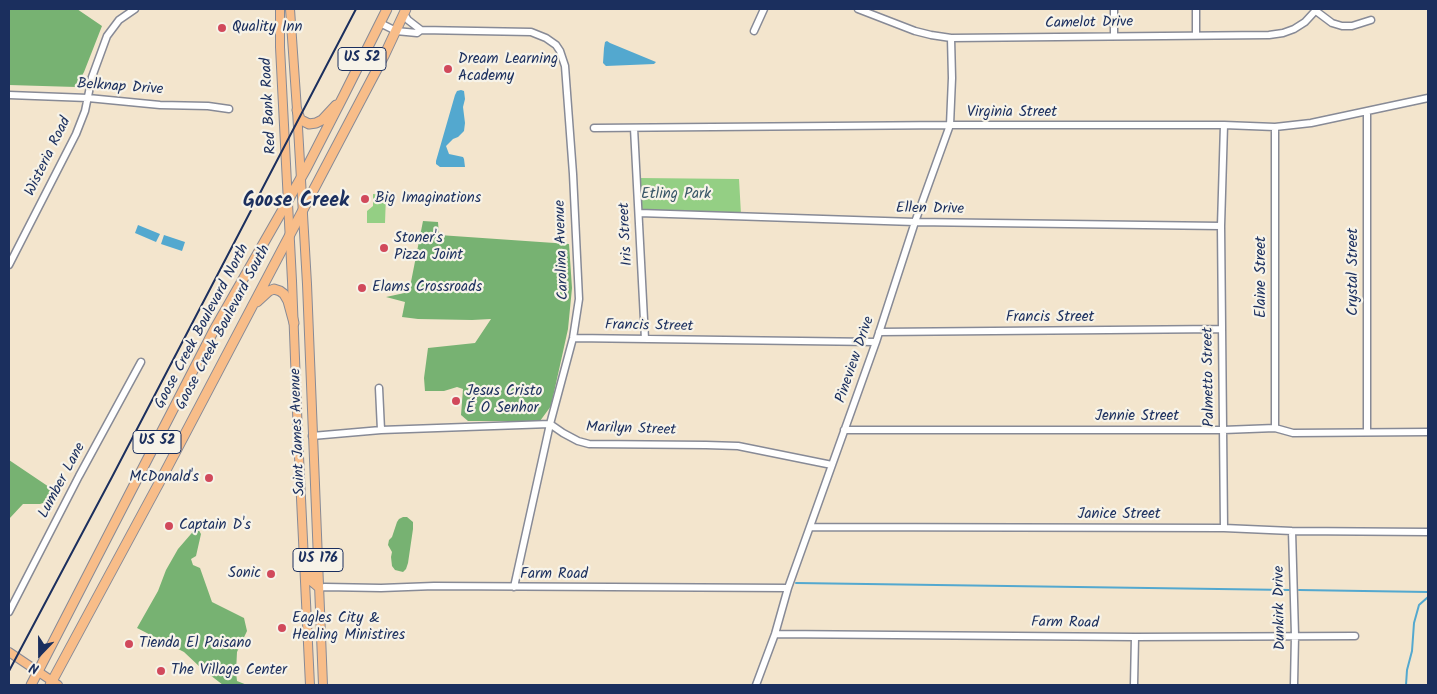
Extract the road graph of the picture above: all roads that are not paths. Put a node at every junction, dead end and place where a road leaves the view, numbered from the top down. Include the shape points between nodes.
1 (135, 9) edge
2 (280, 9) edge
3 (290, 9) edge
4 (387, 9) edge
5 (764, 9) edge
6 (858, 9) edge
7 (1114, 9) edge
8 (1196, 9) edge
9 (1316, 10) edge
10 (405, 12) edge
11 (874, 12) edge
12 (1371, 20) dead end
13 (380, 23) junction
14 (421, 30) junction
15 (396, 31) junction
16 (754, 31) dead end
17 (1196, 35) junction
18 (1114, 36) junction
19 (951, 38) junction
20 (9, 95) edge
21 (344, 95) junction
22 (88, 98) junction
23 (1428, 98) edge
24 (229, 109) dead end
25 (297, 110) junction
26 (1367, 112) junction
27 (950, 125) junction
28 (1224, 125) junction
29 (1275, 127) junction
30 (594, 128) dead end
31 (634, 128) junction
32 (301, 179) junction
33 (288, 202) junction
34 (302, 210) junction
35 (639, 213) junction
36 (914, 222) junction
37 (1222, 226) junction
38 (290, 233) junction
39 (9, 265) edge
40 (247, 314) junction
41 (294, 323) junction
42 (1222, 329) junction
43 (879, 332) junction
44 (572, 338) junction
45 (645, 339) junction
46 (876, 342) junction
47 (141, 362) dead end
48 (379, 388) dead end
49 (550, 424) junction
50 (1275, 428) junction
51 (381, 430) junction
52 (844, 430) junction
53 (1223, 430) junction
54 (1367, 432) junction
55 (1428, 432) edge
56 (312, 436) junction
57 (832, 465) junction
58 (810, 528) junction
59 (1224, 528) junction
60 (1292, 531) junction
61 (1428, 532) edge
62 (304, 556) junction
63 (514, 587) junction
64 (319, 588) junction
65 (788, 588) junction
66 (9, 612) edge
67 (775, 634) junction
68 (1295, 635) junction
69 (1355, 636) dead end
70 (1135, 637) junction
71 (9, 652) edge
72 (38, 671) junction
73 (310, 671) junction
74 (53, 684) edge
75 (31, 685) edge
76 (310, 685) edge
77 (314, 685) edge
78 (323, 685) edge
79 (756, 685) edge
80 (1134, 685) edge
81 (1294, 685) edge

1 - 22 street, Wisteria Road via 119,20 107,36
2 - 33 main road, Red Bank Road
3 - 25 main road, Red Bank Road
4 - 13 highway, Goose Creek Boulevard North / US 52
5 - 16 street
6 - 11 street, Camelot Drive
7 - 18 street
8 - 17 street
9 - 12 street via 1342,26
9 - 17 street, Camelot Drive via 1305,22 1283,33
10 - 14 street via 408,20
10 - 15 highway, Goose Creek Boulevard South / US 52
11 - 19 street, Camelot Drive via 915,31
13 - 15 street, Carolina Avenue
13 - 21 highway, Goose Creek Boulevard North / US 52
14 - 15 street, Carolina Avenue via 417,33
14 - 44 street, Carolina Avenue via 531,32 552,41 560,51 565,66 574,174 579,298
15 - 34 highway, Goose Creek Boulevard South / US 52
17 - 18 street, Camelot Drive
18 - 19 street, Camelot Drive
19 - 27 street, Pineview Drive
20 - 22 street, Belknap Drive
21 - 25 highway via 316,123 309,124 300,119
21 - 32 highway, Goose Creek Boulevard North / US 52
22 - 24 street, Belknap Drive
22 - 39 street, Wisteria Road via 76,134
23 - 26 street, Virginia Street
25 - 32 main road, Red Bank Road
26 - 29 street, Virginia Street via 1311,124
26 - 54 street, Crystal Street
27 - 28 street, Virginia Street
27 - 31 street, Virginia Street
27 - 36 street, Pineview Drive
28 - 29 street, Virginia Street
28 - 37 street, Palmetto Street
29 - 50 street, Elaine Street
30 - 31 street, Virginia Street
31 - 35 street, Iris Street
32 - 33 highway, Goose Creek Boulevard North / US 52
32 - 34 main road, Saint James Avenue
33 - 38 main road, Saint James Avenue / US 176
33 - 72 highway, Goose Creek Boulevard North / US 52 via 214,330
34 - 38 highway, Goose Creek Boulevard South / US 52
34 - 56 main road, Saint James Avenue / US 176
35 - 36 street, Ellen Drive
35 - 45 street, Iris Street
36 - 37 street, Ellen Drive
36 - 43 street, Pineview Drive
37 - 42 street, Palmetto Street
38 - 40 highway, Goose Creek Boulevard South / US 52
38 - 41 main road, Saint James Avenue / US 176
40 - 41 highway via 269,291 280,291 288,301
40 - 74 highway, Goose Creek Boulevard South / US 52
41 - 62 main road, Saint James Avenue / US 176
42 - 43 street, Francis Street
42 - 53 street, Palmetto Street
43 - 46 street, Pineview Drive
44 - 45 street, Francis Street
44 - 49 street, Carolina Avenue
45 - 46 street, Francis Street
46 - 52 street, Pineview Drive
47 - 66 street, Lumber Lane
48 - 51 street
49 - 51 street
49 - 57 street, Marilyn Street via 589,444 738,446
49 - 63 street, Carolina Avenue
50 - 53 street, Jennie Street
50 - 54 street, Jennie Street via 1293,433
51 - 56 street
52 - 53 street, Jennie Street
52 - 57 street, Pineview Drive
53 - 59 street, Palmetto Street
54 - 55 street, Jennie Street
56 - 64 main road, Saint James Avenue / US 176
57 - 58 street, Pineview Drive
58 - 59 street, Janice Street
58 - 65 street, Pineview Drive
59 - 60 street, Janice Street
60 - 61 street, Janice Street
60 - 68 street, Dunkirk Drive
62 - 64 main road via 310,564 312,582
62 - 73 main road, Saint James Avenue / US 176
63 - 64 street, Farm Road
63 - 65 street, Farm Road
64 - 78 main road, Saint James Avenue / US 176
65 - 67 street, Pineview Drive
67 - 70 street, Farm Road
67 - 79 street, Pineview Drive
68 - 69 street, Farm Road
68 - 70 street, Farm Road
68 - 81 street, Dunkirk Drive
70 - 80 street
71 - 72 main road
72 - 74 main road
72 - 75 highway, Goose Creek Boulevard North / US 52
73 - 76 main road, Saint James Avenue / US 176
73 - 77 main road

